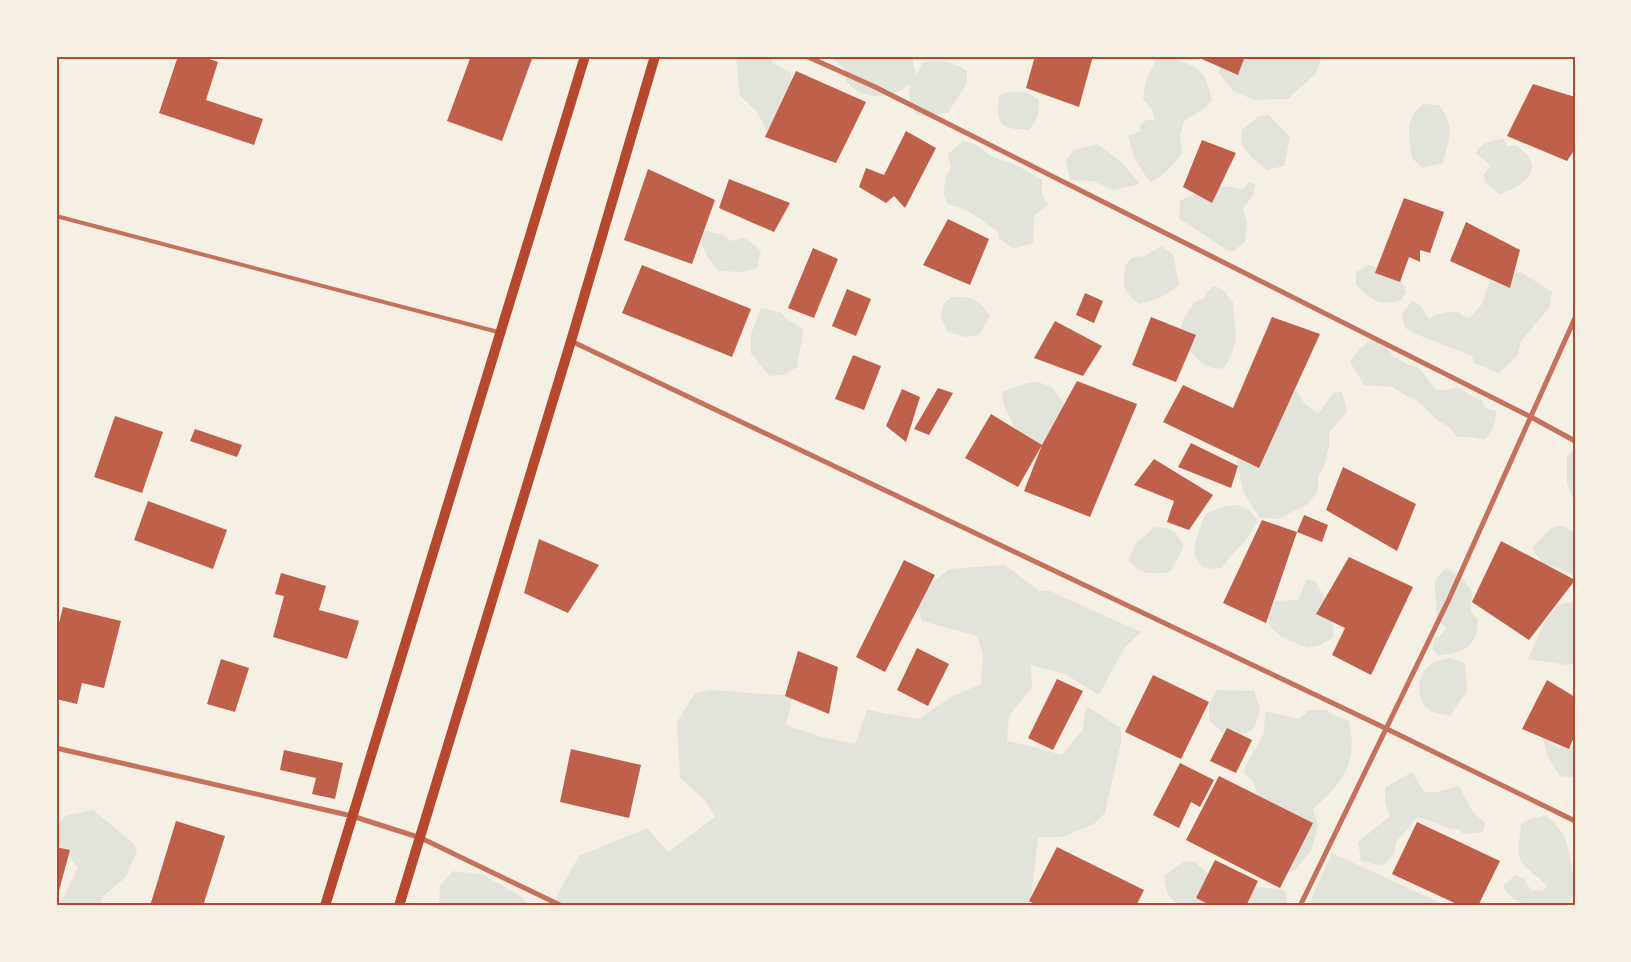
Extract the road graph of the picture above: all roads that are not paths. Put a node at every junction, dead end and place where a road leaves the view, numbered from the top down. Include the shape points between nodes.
1 (585, 56) edge
2 (655, 56) edge
3 (806, 56) edge
4 (56, 216) edge
5 (1575, 318) edge
6 (500, 332) junction
7 (571, 340) junction
8 (1531, 417) junction
9 (1575, 440) edge
10 (1385, 728) junction
11 (56, 748) edge
12 (352, 816) junction
13 (1575, 820) edge
14 (421, 838) junction
15 (325, 906) edge
16 (399, 906) edge
17 (562, 906) edge
18 (1300, 906) edge

1 - 6 main road
2 - 7 main road
3 - 8 street via 873,86
4 - 6 lane
5 - 8 street
6 - 12 main road
7 - 10 street
7 - 14 main road
8 - 9 street
8 - 10 street via 1449,599
10 - 13 street
10 - 18 street
11 - 12 street
12 - 14 street
12 - 15 main road
14 - 16 main road
14 - 17 street

